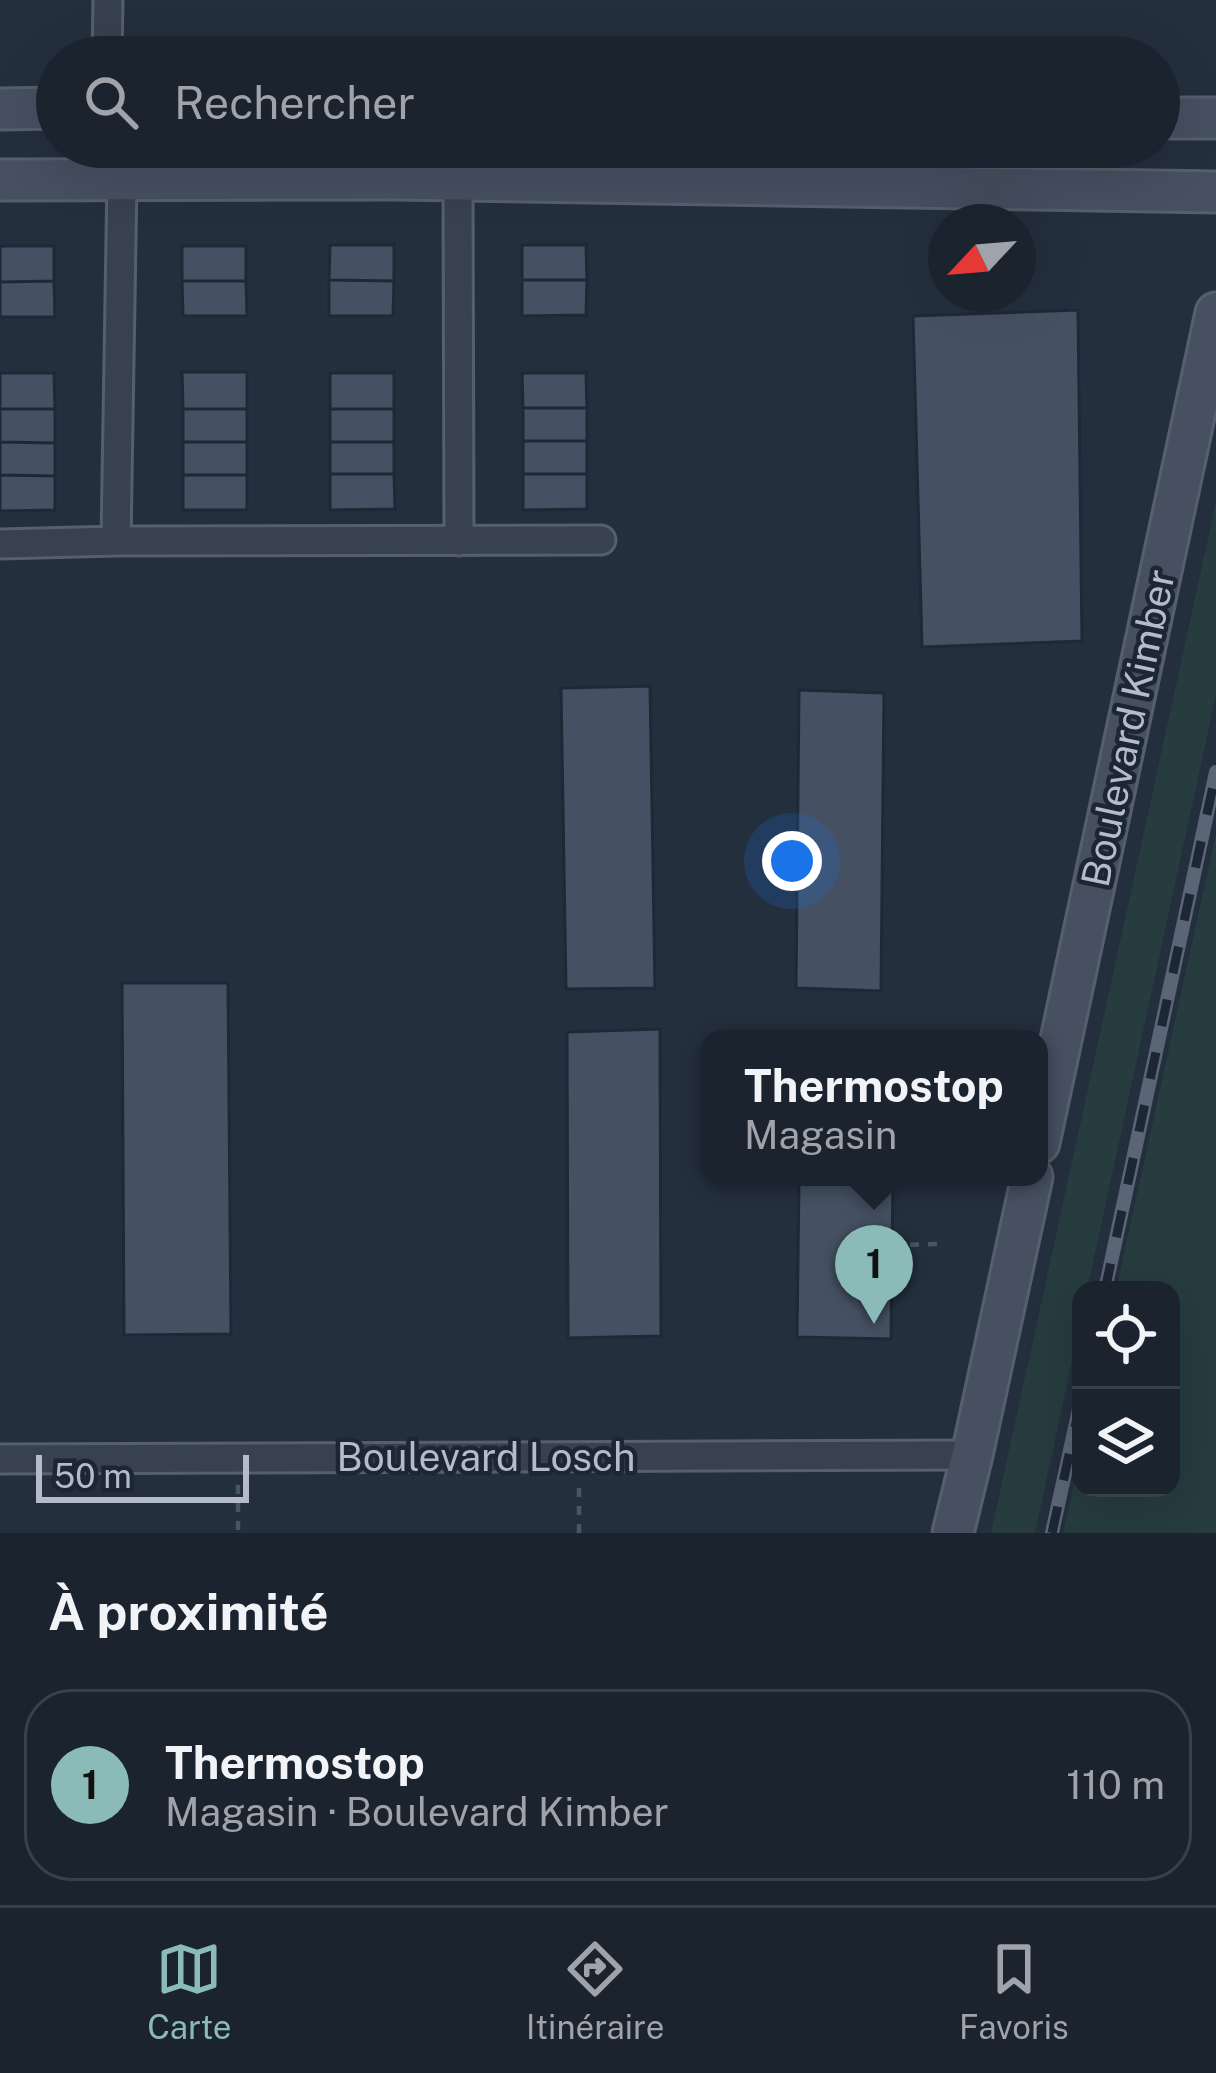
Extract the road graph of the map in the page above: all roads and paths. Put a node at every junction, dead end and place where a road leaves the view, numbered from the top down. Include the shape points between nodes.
1 (108, 0) edge
2 (107, 36) edge
3 (36, 108) edge
4 (0, 109) edge
5 (1180, 118) edge
6 (1216, 118) edge
7 (111, 168) edge
8 (0, 180) edge
9 (458, 180) junction
10 (1216, 192) edge
11 (1216, 313) edge
12 (602, 540) dead end
13 (116, 541) junction
14 (459, 541) junction
15 (0, 544) edge
16 (1048, 1101) edge
17 (1030, 1186) edge
18 (943, 1244) dead end
19 (892, 1245) dead end
20 (972, 1455) junction
21 (579, 1457) junction
22 (238, 1458) junction
23 (0, 1460) edge
24 (238, 1533) edge
25 (579, 1533) edge
26 (953, 1533) edge

1 - 2 street
3 - 4 street
5 - 6 street
7 - 8 street
7 - 9 street
7 - 13 street
9 - 10 street
9 - 14 street
11 - 16 street, Boulevard Kimber
12 - 14 street
13 - 14 street
13 - 15 street
17 - 20 street
18 - 19 path
20 - 21 street, Boulevard Losch
20 - 26 street
21 - 22 street, Boulevard Losch
21 - 25 path
22 - 23 street, Boulevard Losch
22 - 24 path

